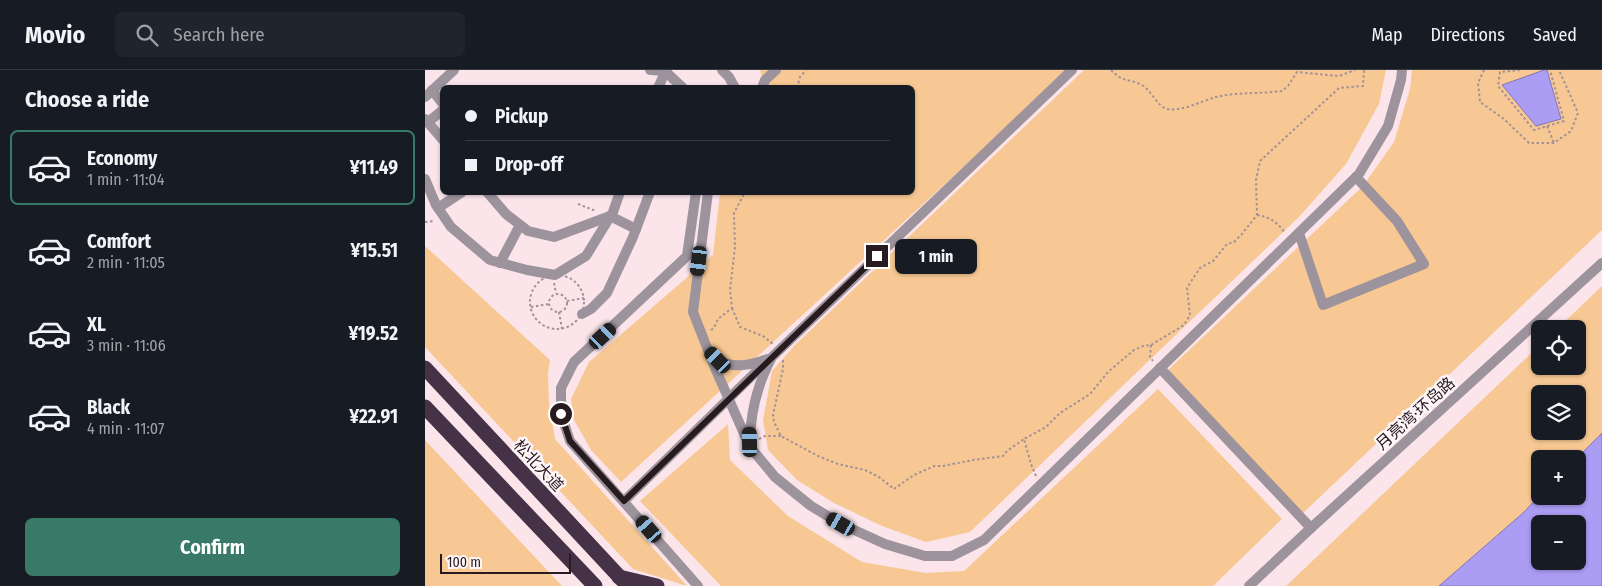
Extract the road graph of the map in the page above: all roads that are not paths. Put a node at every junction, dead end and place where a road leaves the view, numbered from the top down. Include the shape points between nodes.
1 (454, 70) edge
2 (650, 70) edge
3 (722, 70) edge
4 (776, 70) edge
5 (1071, 70) edge
6 (1402, 70) edge
7 (666, 71) edge
8 (659, 85) edge
9 (680, 85) edge
10 (733, 85) edge
11 (763, 85) edge
12 (428, 93) edge
13 (440, 102) edge
14 (440, 113) edge
15 (429, 123) edge
16 (440, 136) edge
17 (425, 137) edge
18 (1356, 176) junction
19 (425, 179) edge
20 (457, 195) edge
21 (490, 195) edge
22 (619, 195) edge
23 (649, 195) edge
24 (696, 195) edge
25 (709, 195) edge
26 (438, 208) junction
27 (610, 216) junction
28 (520, 225) junction
29 (636, 229) junction
30 (1299, 233) junction
31 (500, 263) junction
32 (1602, 263) edge
33 (582, 314) road end
34 (707, 348) junction
35 (776, 353) junction
36 (425, 368) edge
37 (1160, 368) junction
38 (729, 400) junction
39 (425, 407) edge
40 (750, 445) junction
41 (624, 501) junction
42 (1311, 528) junction
43 (624, 581) edge
44 (595, 586) edge
45 (657, 586) edge
46 (698, 586) edge
47 (1249, 586) edge

1 - 12 street
2 - 7 street
3 - 10 street
4 - 11 street
5 - 35 street
6 - 18 street via 1388,126
7 - 8 street
7 - 9 street
12 - 13 street
14 - 15 street
15 - 16 street
15 - 17 street
18 - 30 street
18 - 30 street via 1397,221 1424,264 1323,305
19 - 26 street
20 - 26 street
21 - 28 street
22 - 27 street
23 - 29 street
24 - 41 street via 687,256 575,362 561,388 561,414 570,441
25 - 34 street via 693,312
26 - 31 street via 451,227 489,260
27 - 28 street via 554,237 528,231
27 - 29 street
27 - 31 street via 586,256 555,275
28 - 31 street
29 - 33 street via 607,293
30 - 37 street
32 - 42 street, 月亮湾·环岛路
34 - 35 street via 718,360 729,364 756,363
34 - 38 street
35 - 38 street
35 - 40 street via 763,372 750,421
36 - 43 highway, 松北大道
37 - 40 street via 984,540 952,556 925,556 885,544 841,524 811,506 775,477
37 - 42 street
38 - 40 street
38 - 41 street
39 - 44 highway
41 - 46 street
42 - 47 street, 月亮湾·环岛路
43 - 45 highway

